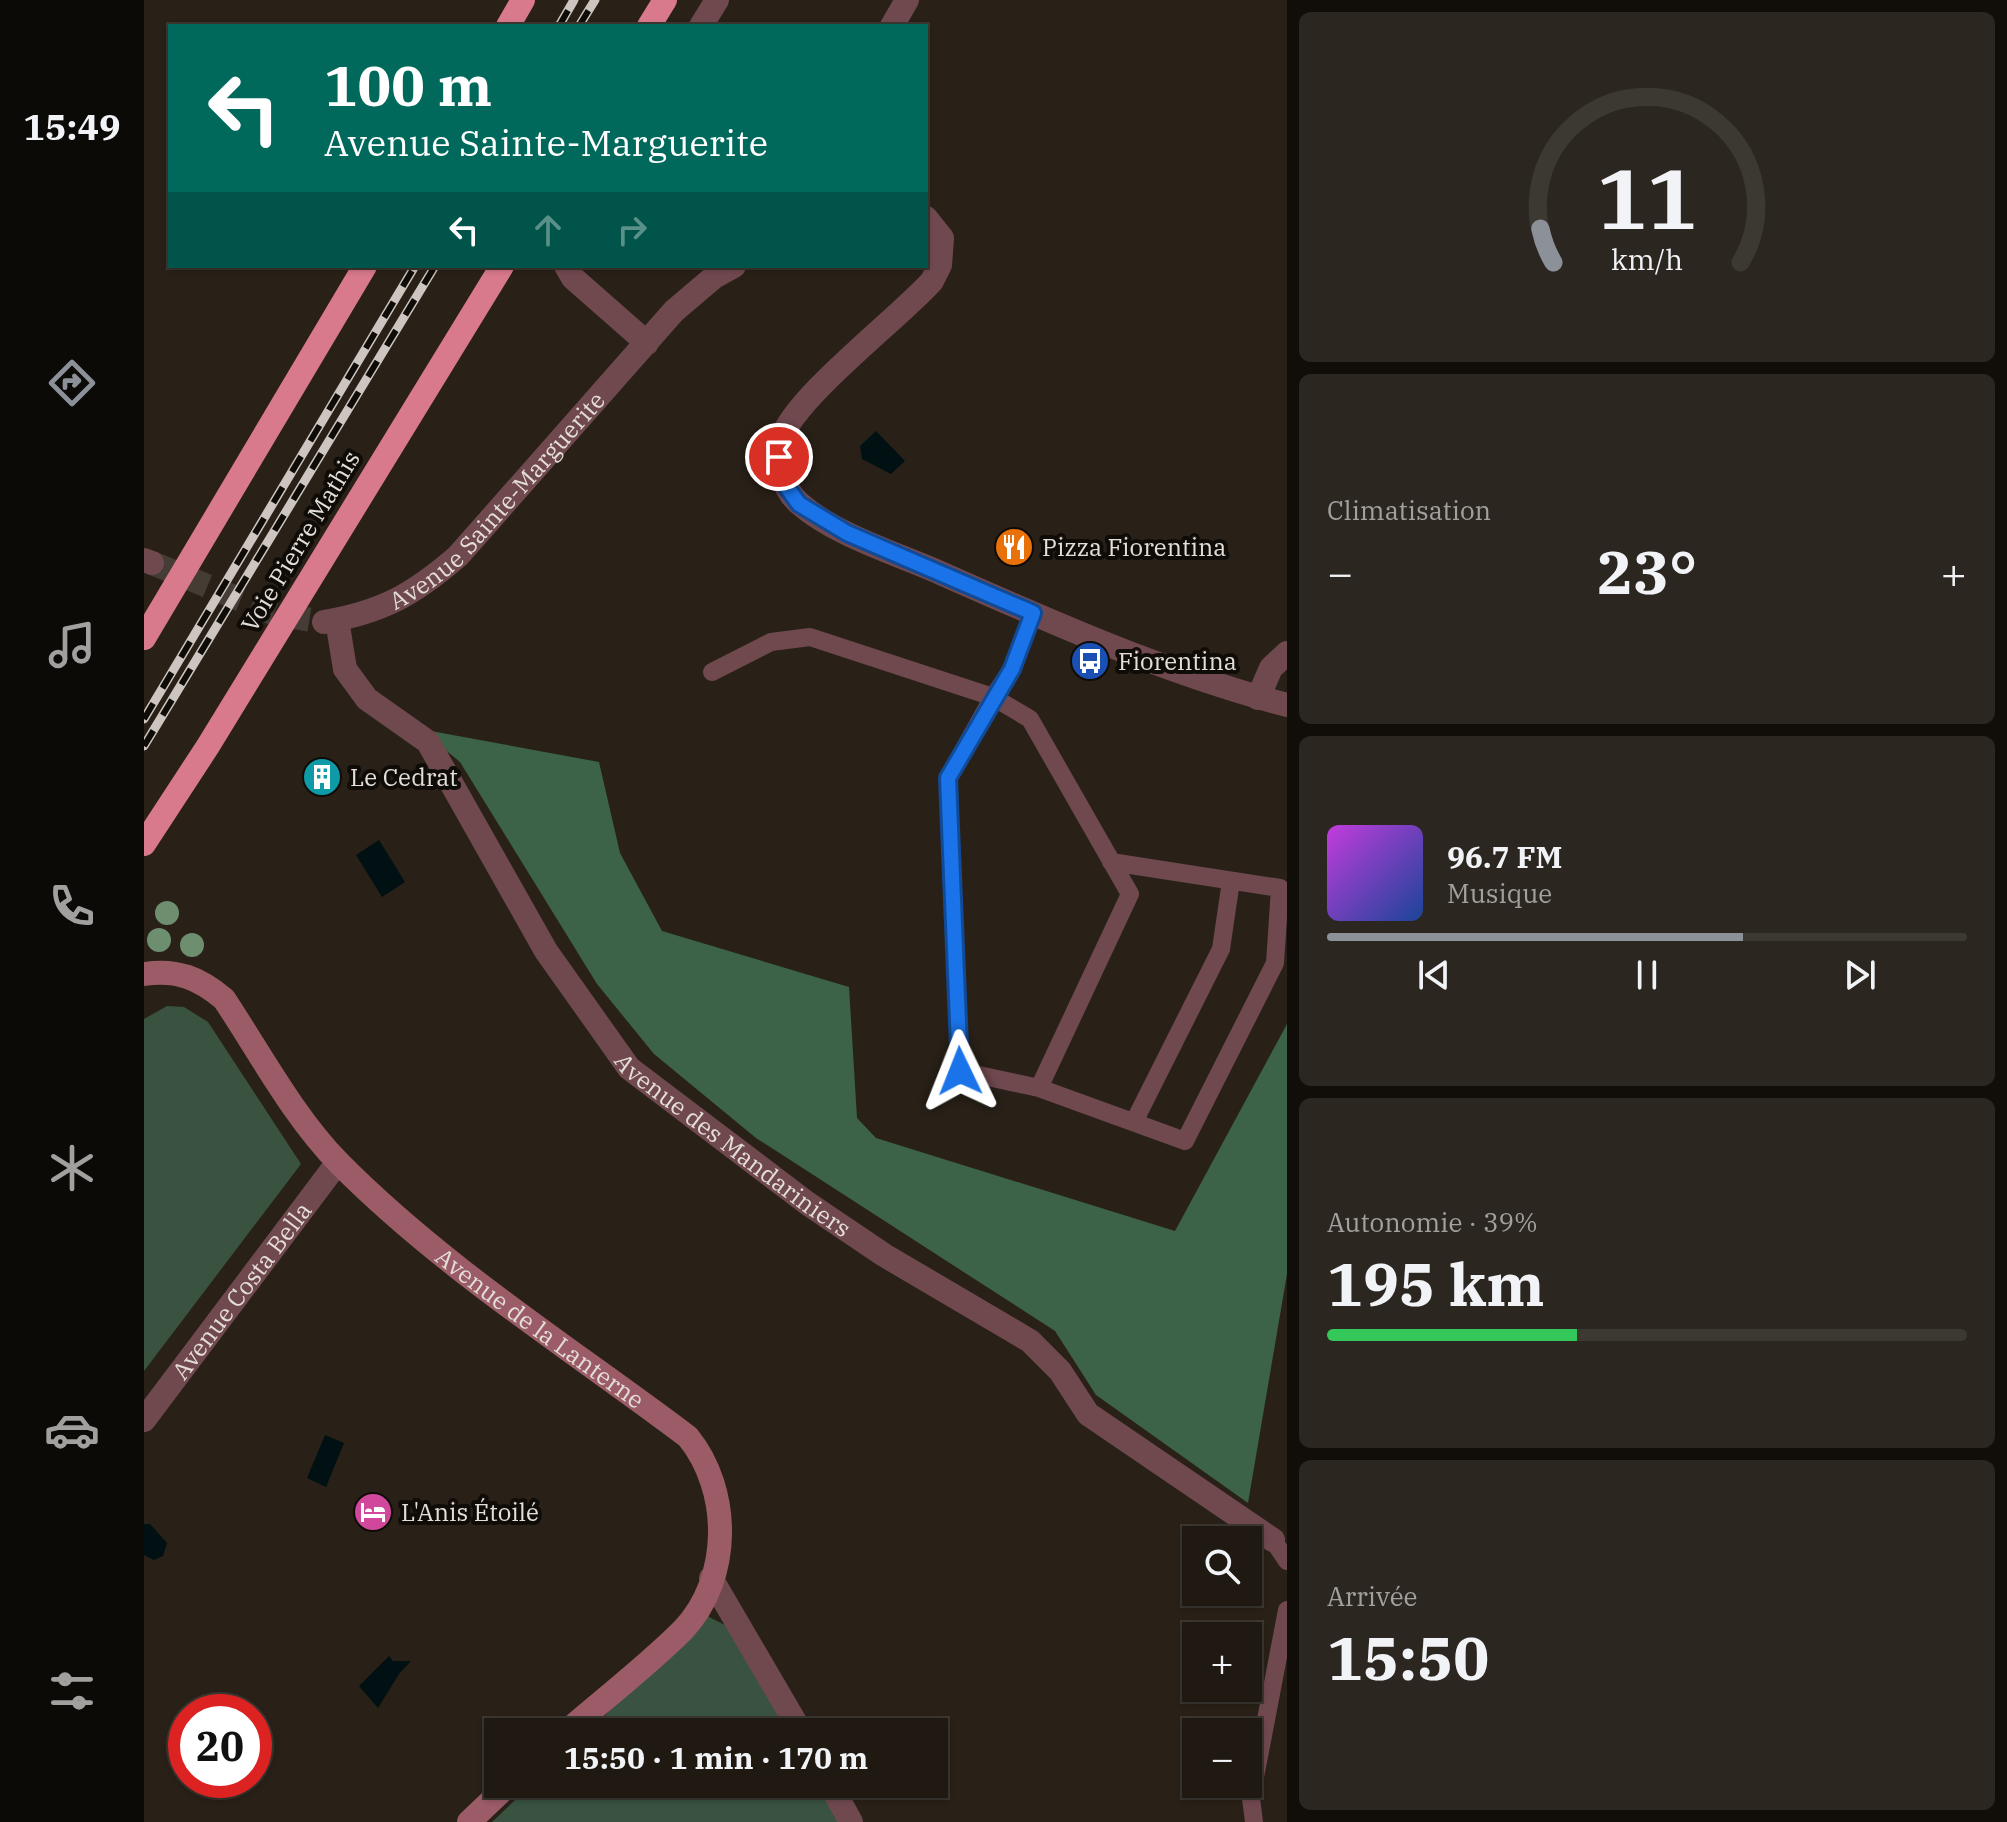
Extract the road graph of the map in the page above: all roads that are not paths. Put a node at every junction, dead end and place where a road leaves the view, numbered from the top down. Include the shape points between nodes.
1 (523, 0) edge
2 (665, 0) edge
3 (717, 0) edge
4 (907, 0) edge
5 (509, 24) edge
6 (650, 24) edge
7 (702, 24) edge
8 (893, 24) edge
9 (928, 220) edge
10 (364, 268) edge
11 (501, 268) edge
12 (567, 268) edge
13 (721, 270) edge
14 (647, 343) junction
15 (1033, 613) junction
16 (330, 621) joint
17 (144, 638) edge
18 (1287, 653) edge
19 (712, 672) dead end
20 (993, 697) junction
21 (1258, 698) junction
22 (1287, 705) edge
23 (144, 844) edge
24 (1111, 862) junction
25 (1231, 881) junction
26 (144, 974) edge
27 (1039, 1088) junction
28 (1134, 1122) junction
29 (338, 1162) junction
30 (144, 1420) edge
31 (1273, 1540) joint
32 (1287, 1561) edge
33 (711, 1578) junction
34 (1287, 1610) edge
35 (582, 1718) edge
36 (793, 1718) edge
37 (494, 1798) edge
38 (838, 1798) edge
39 (469, 1822) edge
40 (851, 1822) edge
41 (1254, 1822) edge

1 - 5 highway
2 - 6 highway
3 - 7 street
4 - 8 street
9 - 15 street via 942,238 940,265 932,281 790,421 779,457 783,482 799,504 847,533
10 - 17 highway, bridge
11 - 23 highway, Voie Pierre Mathis, bridge
12 - 14 street
13 - 14 street, Avenue Sainte-Marguerite
14 - 16 street, Avenue Sainte-Marguerite via 458,556 394,603
15 - 20 lane via 1012,669
15 - 21 street via 1159,666
16 - 31 street, Avenue des Mandariniers via 345,669 367,699 428,742 546,951 629,1068 807,1203 1030,1341 1060,1371 1088,1414
18 - 21 street via 1271,668
19 - 20 lane via 771,642 810,637
20 - 24 lane via 1030,719
20 - 27 lane via 948,778 960,1071
21 - 22 street
24 - 25 lane
24 - 27 lane via 1130,894
25 - 28 lane via 1221,949
25 - 28 lane via 1280,888 1275,963 1185,1141
26 - 29 street, Avenue de la Lanterne via 182,974 204,982 224,999
27 - 28 lane
29 - 30 street, Avenue Costa Bella
29 - 33 street, Avenue de la Lanterne via 438,1254 688,1437 706,1459 716,1488 720,1550
31 - 32 lane
33 - 35 street, Avenue de la Lanterne via 701,1605 683,1629
33 - 36 street
34 - 41 lane via 1251,1798
37 - 39 street
38 - 40 street

